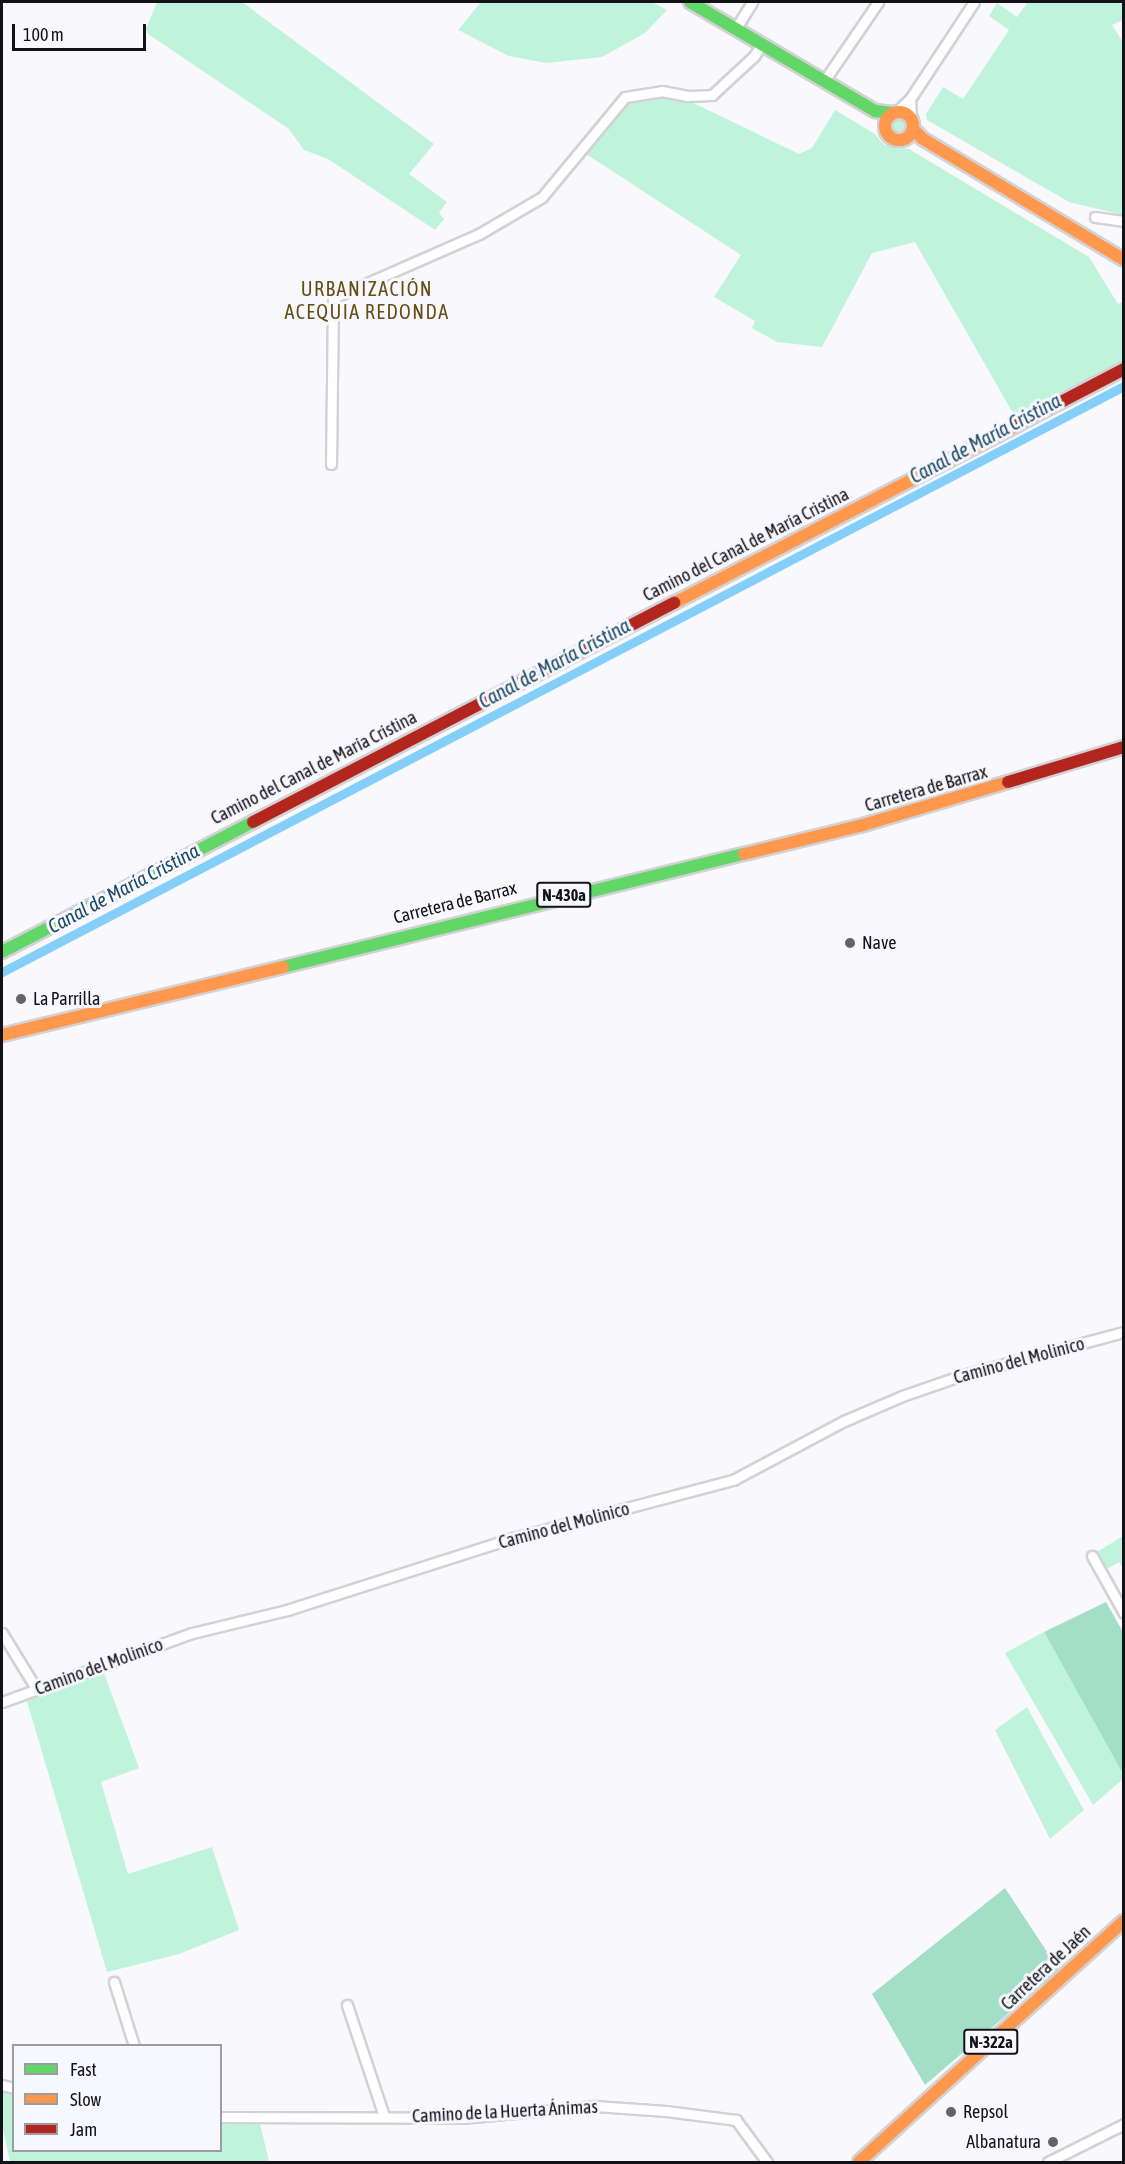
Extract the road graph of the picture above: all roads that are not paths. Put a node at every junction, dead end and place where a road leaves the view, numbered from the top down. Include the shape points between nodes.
1 (690, 2) edge
2 (752, 2) edge
3 (878, 2) edge
4 (974, 2) edge
5 (736, 28) junction
6 (762, 44) junction
7 (824, 81) junction
8 (910, 99) junction
9 (891, 116) junction
10 (911, 117) junction
11 (913, 135) junction
12 (1095, 217) dead end
13 (1124, 221) edge
14 (1124, 260) edge
15 (1124, 369) edge
16 (332, 464) dead end
17 (1124, 747) edge
18 (2, 952) edge
19 (2, 1035) edge
20 (1121, 1333) edge
21 (1092, 1556) dead end
22 (1124, 1613) edge
23 (2, 1633) edge
24 (37, 1690) junction
25 (2, 1702) edge
26 (1124, 1921) edge
27 (114, 1982) dead end
28 (347, 2005) dead end
29 (133, 2044) edge
30 (384, 2116) junction
31 (222, 2117) edge
32 (1124, 2124) edge
33 (767, 2163) edge
34 (859, 2163) edge
35 (1048, 2163) edge

1 - 5 main road
2 - 5 street
3 - 7 street
4 - 8 street
5 - 6 main road
6 - 7 main road
6 - 16 street via 712,94 687,96 662,91 625,98 542,196 479,234 333,298
7 - 9 main road via 877,113
8 - 9 street
8 - 10 street
9 - 10 main road
9 - 11 main road via 891,137
10 - 11 main road
11 - 14 main road
12 - 13 street
15 - 18 main road, Camino del Canal de María Cristina
17 - 19 main road, Carretera de Barrax / N-430a via 863,825 533,902
20 - 24 street, Camino del Molinico via 963,1375 902,1396 844,1421 733,1480 509,1539 287,1610 192,1633
21 - 22 street
23 - 24 street
24 - 25 street, Camino del Molinico
26 - 34 main road, Carretera de Jaén / N-322a
27 - 29 street
28 - 30 street
30 - 31 street, Camino de la Huerta Ánimas
30 - 33 street, Camino de la Huerta Ánimas via 462,2118 595,2106 709,2115 744,2125
32 - 35 street

